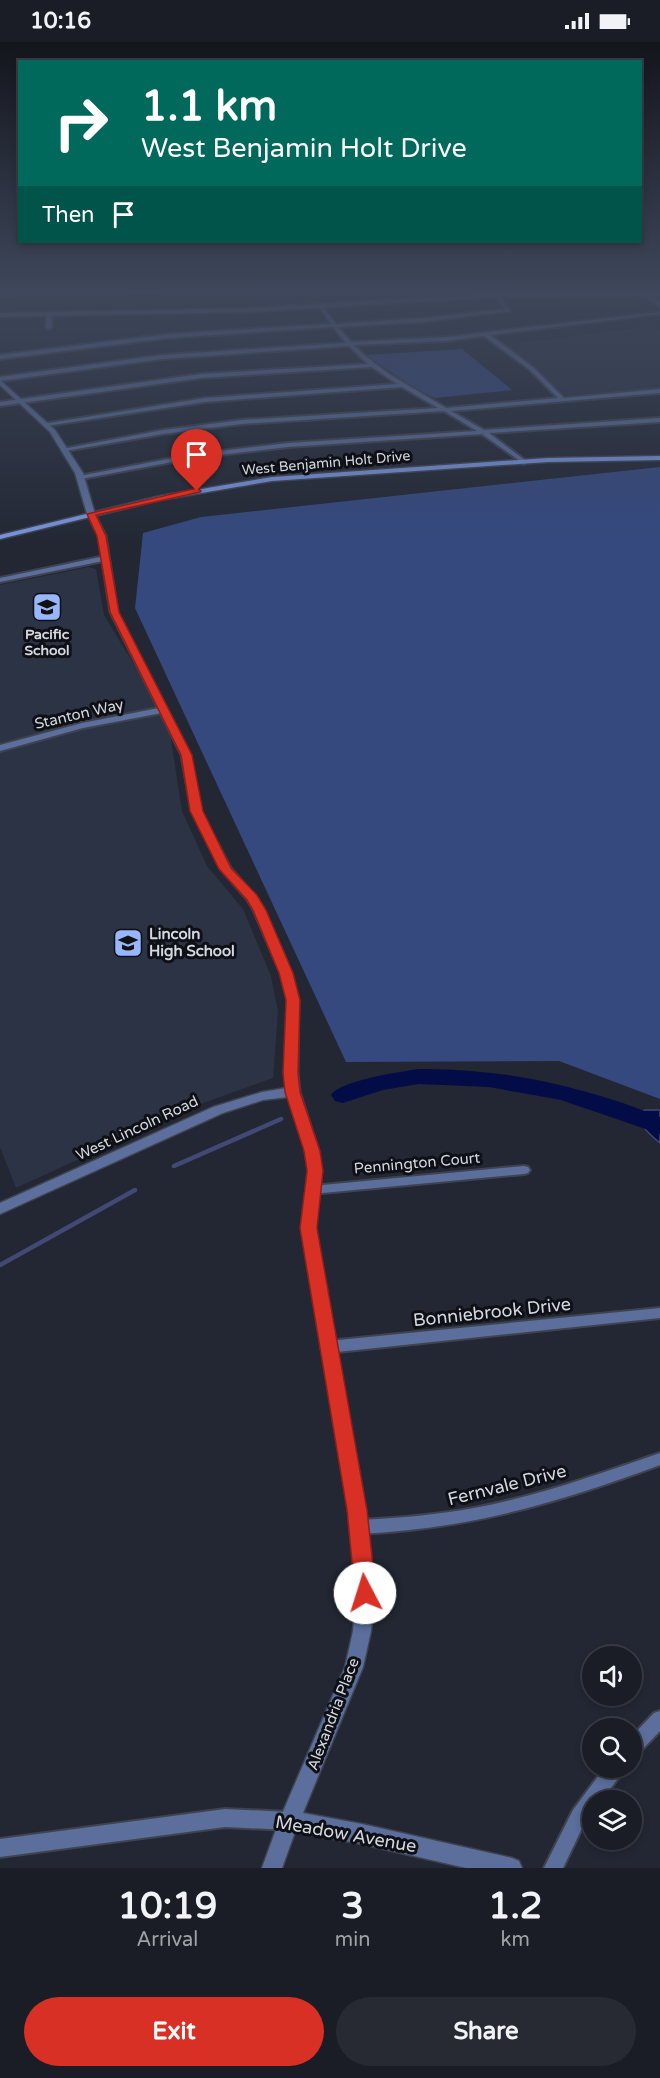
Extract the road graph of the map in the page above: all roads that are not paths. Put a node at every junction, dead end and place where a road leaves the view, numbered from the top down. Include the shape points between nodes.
1 (26, 377) edge
2 (192, 377) edge
3 (389, 377) edge
4 (540, 377) edge
5 (0, 381) edge
6 (402, 386) junction
7 (660, 391) edge
8 (561, 398) junction
9 (22, 401) junction
10 (0, 404) edge
11 (446, 410) junction
12 (660, 420) edge
13 (46, 424) junction
14 (488, 433) junction
15 (66, 449) junction
16 (660, 458) edge
17 (524, 462) junction
18 (81, 477) junction
19 (91, 514) junction
20 (0, 537) edge
21 (105, 558) junction
22 (0, 580) edge
23 (165, 710) junction
24 (0, 748) edge
25 (293, 1092) junction
26 (524, 1170) dead end
27 (312, 1190) junction
28 (0, 1209) edge
29 (660, 1313) edge
30 (328, 1347) junction
31 (660, 1460) edge
32 (359, 1527) junction
33 (660, 1719) edge
34 (642, 1738) edge
35 (608, 1778) edge
36 (289, 1821) junction
37 (0, 1848) edge
38 (272, 1868) edge
39 (512, 1868) edge
40 (553, 1868) edge

1 - 5 street
2 - 9 street
3 - 6 street
4 - 8 street
5 - 9 street, Alexandria Place
6 - 11 street
6 - 13 street via 205,400
7 - 8 street
8 - 11 street
9 - 10 street
9 - 13 street, Alexandria Place
11 - 14 street
11 - 15 street via 241,422
12 - 14 street
13 - 15 street, Alexandria Place
14 - 17 street
14 - 18 street via 258,448
15 - 18 street, Alexandria Place
16 - 17 main road, West Benjamin Holt Drive
17 - 19 main road, West Benjamin Holt Drive via 272,479
18 - 19 street, Alexandria Place
19 - 20 main road, West Benjamin Holt Drive
19 - 21 street, Alexandria Place via 102,536
21 - 22 street
21 - 23 street, Alexandria Place via 114,612
23 - 24 street, Stanton Way via 82,726
23 - 25 street, Alexandria Place via 186,755 196,811 226,869 256,904 286,973 293,1000
25 - 27 street, Alexandria Place via 314,1161
25 - 28 street, West Lincoln Road via 262,1096 218,1110
26 - 27 street, Pennington Court
27 - 30 street, Alexandria Place via 308,1228
29 - 30 street, Bonniebrook Drive
30 - 32 street, Alexandria Place
31 - 32 street, Fernvale Drive via 553,1496 470,1516 405,1526
32 - 36 street, Alexandria Place via 365,1593 354,1667
33 - 34 street
35 - 40 street via 579,1816
36 - 37 street, Meadow Avenue via 225,1818
36 - 38 street, Alexandria Place
36 - 39 street, Meadow Avenue

